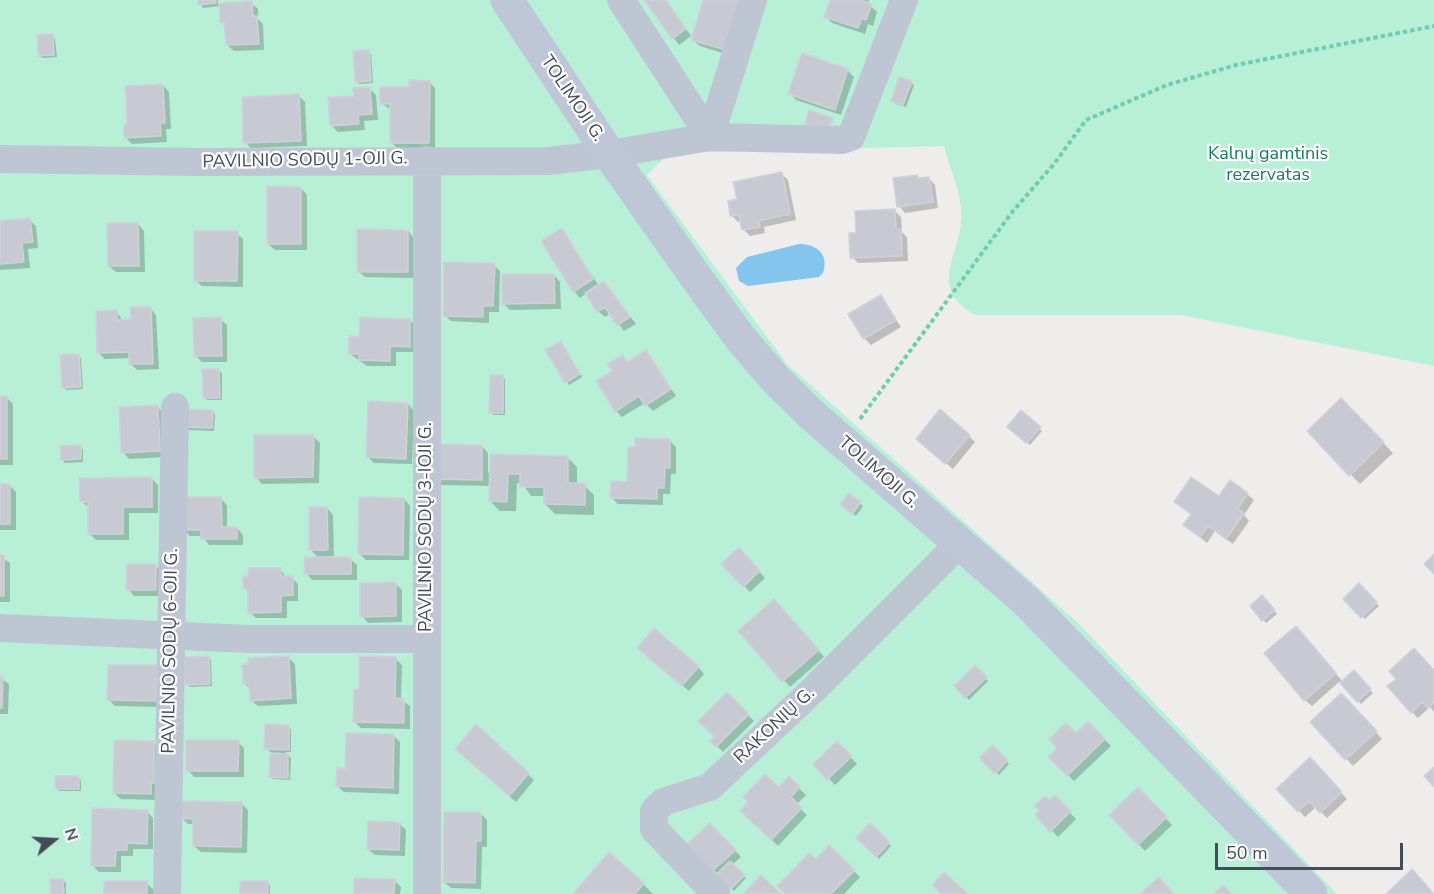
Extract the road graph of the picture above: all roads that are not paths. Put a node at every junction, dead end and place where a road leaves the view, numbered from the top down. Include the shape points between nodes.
1 (507, 0) edge
2 (621, 0) edge
3 (753, 0) edge
4 (904, 0) edge
5 (710, 137) junction
6 (609, 154) junction
7 (0, 159) edge
8 (427, 160) junction
9 (175, 407) dead end
10 (960, 543) junction
11 (0, 628) edge
12 (171, 635) junction
13 (427, 639) junction
14 (167, 894) edge
15 (427, 894) edge
16 (716, 894) edge
17 (1311, 894) edge

1 - 6 street, TOLIMOJI G.
2 - 5 street
3 - 5 street
4 - 5 street, PAVILNIO SODŲ 1-OJI G. via 851,137 818,141
5 - 6 street, PAVILNIO SODŲ 1-OJI G.
6 - 8 street, PAVILNIO SODŲ 1-OJI G. via 548,160
6 - 10 street, TOLIMOJI G. via 741,339 777,381
7 - 8 street, PAVILNIO SODŲ 1-OJI G.
8 - 13 street, PAVILNIO SODŲ 3-IOJI G.
9 - 12 street, PAVILNIO SODŲ 6-OJI G.
10 - 16 street, RAKONIŲ G. via 710,787 663,802 654,811 654,829
10 - 17 street, TOLIMOJI G. via 1026,601
11 - 12 street
12 - 13 street
12 - 14 street, PAVILNIO SODŲ 6-OJI G.
13 - 15 street, PAVILNIO SODŲ 3-IOJI G.

